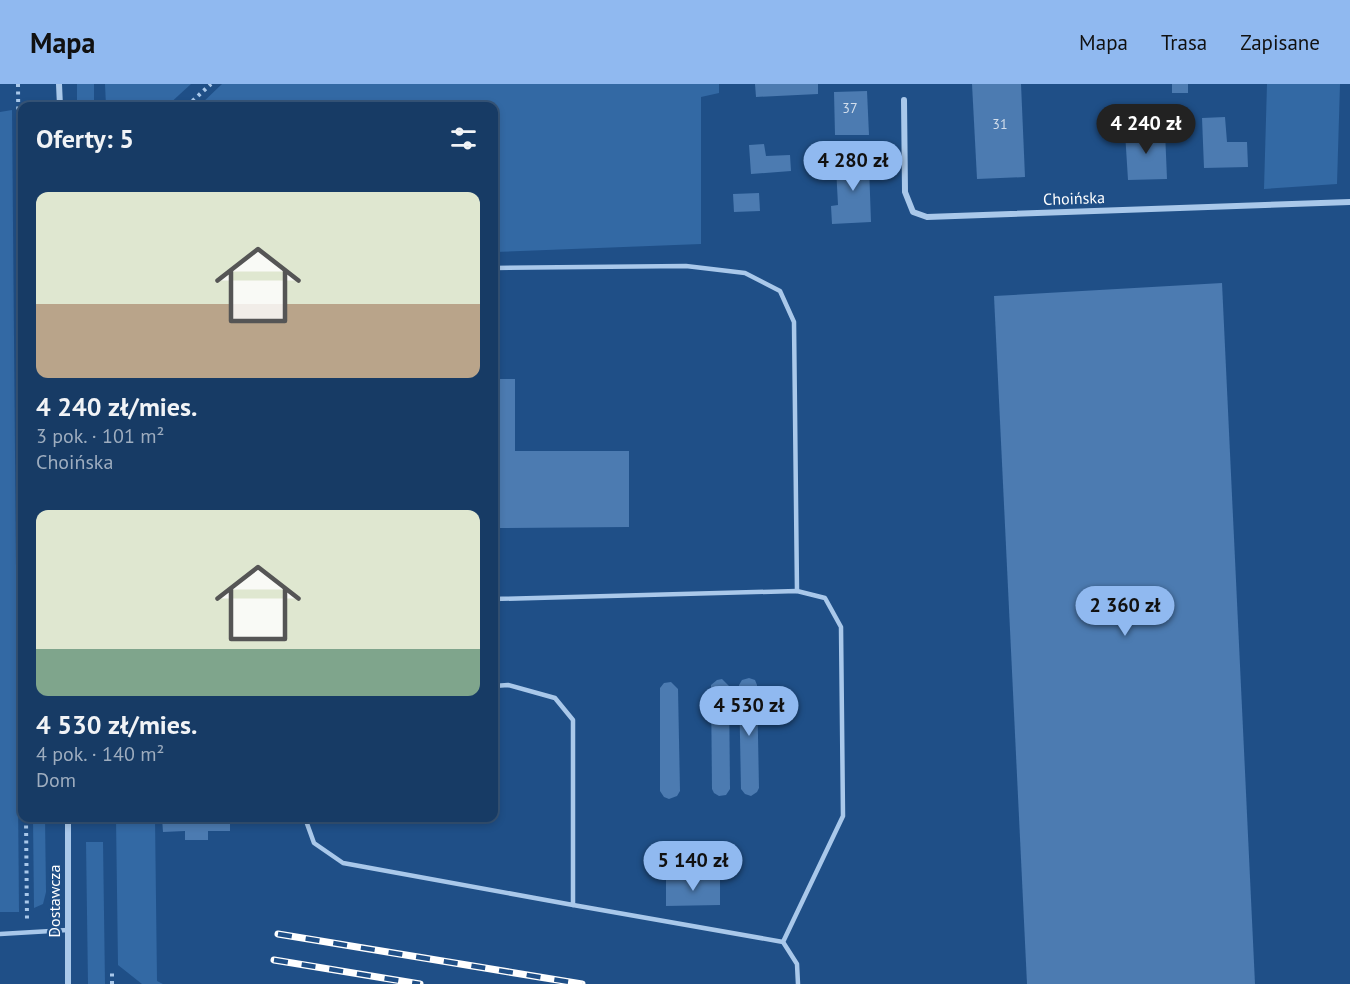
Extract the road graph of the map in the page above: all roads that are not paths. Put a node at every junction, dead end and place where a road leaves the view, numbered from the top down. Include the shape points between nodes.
1 (59, 84) edge
2 (904, 100) dead end
3 (60, 102) edge
4 (1350, 202) edge
5 (498, 268) edge
6 (797, 591) junction
7 (498, 599) edge
8 (498, 686) edge
9 (68, 822) edge
10 (306, 822) edge
11 (573, 905) junction
12 (68, 930) junction
13 (0, 934) edge
14 (783, 942) junction
15 (68, 984) edge
16 (798, 984) edge

1 - 3 street
2 - 4 street, Choińska via 905,192 913,212 927,217
5 - 6 lane via 686,266 745,273 780,291 794,322
6 - 7 lane
6 - 14 lane via 825,598 841,627 843,816
8 - 11 lane via 555,698 573,720
9 - 12 street, Dostawcza
10 - 11 lane via 314,843 343,863
11 - 14 lane
12 - 13 lane
12 - 15 street, Dostawcza
14 - 16 lane via 797,964

